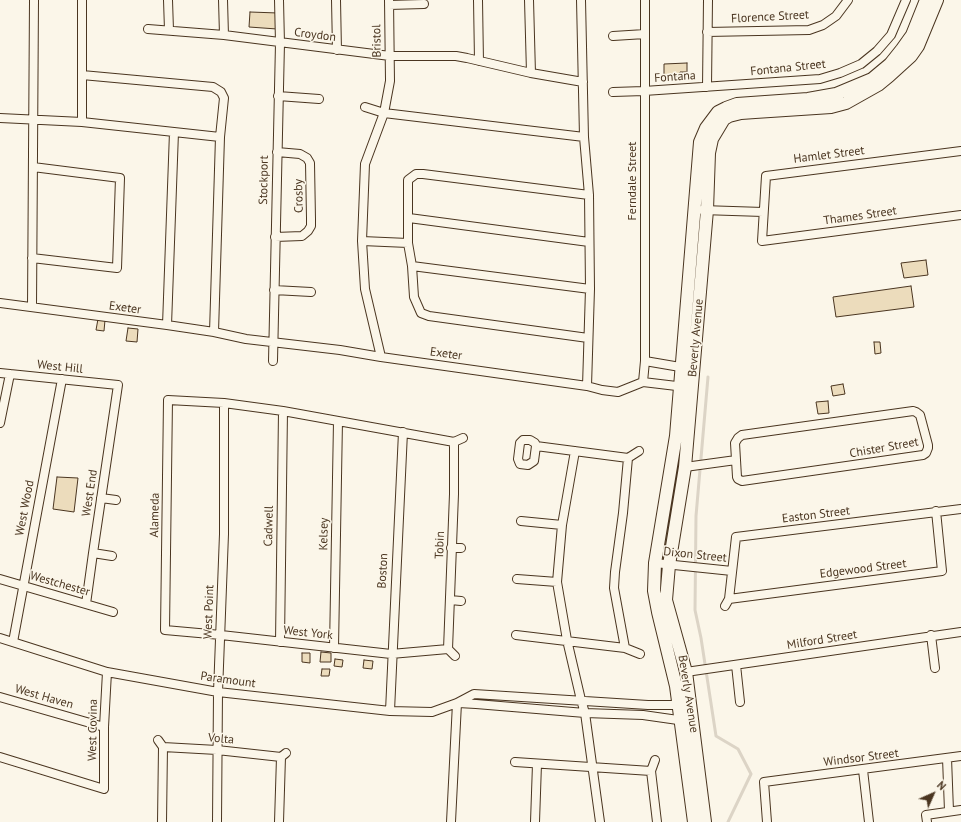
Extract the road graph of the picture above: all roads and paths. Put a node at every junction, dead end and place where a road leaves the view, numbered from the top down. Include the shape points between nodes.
1 (34, 0) edge
2 (82, 0) edge
3 (168, 0) edge
4 (223, 0) edge
5 (280, 0) edge
6 (336, 0) edge
7 (478, 0) edge
8 (529, 0) edge
9 (581, 0) edge
10 (645, 0) edge
11 (708, 0) edge
12 (848, 0) edge
13 (906, 0) edge
14 (926, 0) edge
15 (937, 0) edge
16 (389, 2) edge
17 (424, 4) dead end
18 (148, 29) dead end
19 (169, 30) junction
20 (707, 32) junction
21 (645, 34) junction
22 (224, 35) junction
23 (613, 36) dead end
24 (280, 43) junction
25 (337, 50) junction
26 (390, 56) junction
27 (479, 61) junction
28 (531, 73) junction
29 (82, 75) junction
30 (582, 82) junction
31 (707, 87) junction
32 (644, 91) junction
33 (613, 92) dead end
34 (278, 96) junction
35 (319, 99) dead end
36 (365, 107) dead end
37 (384, 113) junction
38 (0, 118) edge
39 (33, 119) junction
40 (82, 122) junction
41 (174, 132) junction
42 (220, 137) junction
43 (584, 137) junction
44 (961, 150) edge
45 (277, 152) junction
46 (32, 167) junction
47 (588, 195) junction
48 (707, 210) junction
49 (695, 211) junction
50 (763, 212) junction
51 (961, 215) edge
52 (409, 218) junction
53 (275, 237) junction
54 (362, 241) junction
55 (762, 241) joint
56 (589, 242) junction
57 (408, 243) junction
58 (32, 258) junction
59 (412, 266) junction
60 (590, 289) junction
61 (274, 290) junction
62 (311, 292) dead end
63 (0, 303) edge
64 (32, 307) junction
65 (167, 325) junction
66 (214, 332) junction
67 (588, 338) junction
68 (272, 342) junction
69 (381, 357) junction
70 (273, 361) dead end
71 (645, 361) junction
72 (688, 368) junction
73 (0, 373) edge
74 (10, 374) junction
75 (62, 379) junction
76 (643, 382) junction
77 (118, 385) joint
78 (587, 386) junction
79 (686, 387) junction
80 (224, 403) junction
81 (283, 411) junction
82 (338, 421) junction
83 (0, 423) edge
84 (402, 432) junction
85 (463, 438) dead end
86 (454, 442) junction
87 (536, 446) dead end
88 (575, 451) junction
89 (639, 451) dead end
90 (628, 458) junction
91 (736, 460) junction
92 (690, 466) junction
93 (454, 494) junction
94 (463, 494) dead end
95 (101, 498) junction
96 (116, 500) dead end
97 (961, 509) edge
98 (936, 511) junction
99 (521, 521) dead end
100 (562, 525) junction
101 (451, 548) junction
102 (461, 548) dead end
103 (93, 553) junction
104 (112, 556) dead end
105 (655, 563) junction
106 (669, 565) junction
107 (732, 571) junction
108 (0, 579) edge
109 (517, 579) dead end
110 (557, 582) junction
111 (23, 586) junction
112 (450, 600) junction
113 (460, 601) dead end
114 (727, 603) joint
115 (86, 604) junction
116 (113, 612) dead end
117 (165, 630) joint
118 (961, 632) edge
119 (221, 635) junction
120 (516, 635) dead end
121 (931, 635) junction
122 (0, 638) edge
123 (567, 640) junction
124 (13, 642) junction
125 (280, 642) junction
126 (334, 648) junction
127 (625, 648) junction
128 (448, 649) junction
129 (391, 654) junction
130 (640, 654) dead end
131 (455, 656) dead end
132 (736, 665) junction
133 (935, 668) dead end
134 (107, 672) junction
135 (686, 672) junction
136 (218, 692) junction
137 (0, 697) edge
138 (581, 700) junction
139 (740, 702) dead end
140 (457, 703) junction
141 (685, 705) junction
142 (390, 711) junction
143 (585, 713) junction
144 (686, 721) junction
145 (104, 727) junction
146 (158, 740) dead end
147 (163, 747) junction
148 (217, 750) junction
149 (961, 756) edge
150 (0, 757) edge
151 (947, 758) junction
152 (655, 760) dead end
153 (515, 762) dead end
154 (536, 764) junction
155 (593, 768) junction
156 (863, 770) junction
157 (651, 771) junction
158 (961, 810) edge
159 (949, 811) junction
160 (162, 822) edge
161 (217, 822) edge
162 (279, 822) edge
163 (451, 822) edge
164 (535, 822) edge
165 (600, 822) edge
166 (657, 822) edge
167 (694, 822) edge
168 (705, 822) edge
169 (767, 822) edge
170 (869, 822) edge
171 (927, 822) edge

1 - 39 street
2 - 29 street
3 - 19 street
4 - 22 street
5 - 24 street, Stockport
6 - 25 street
7 - 27 street
8 - 28 street
9 - 30 street
10 - 21 street, Ferndale Street
11 - 20 street
12 - 20 street, Florence Street via 836,16 823,25 809,30
13 - 31 street, Fontana Street via 891,35 861,64 820,79
14 - 49 street, Beverly Avenue via 912,35 890,64 872,79 836,94 808,99 737,104 718,112 706,128 700,142
15 - 48 street, Beverly Avenue via 918,46 911,56 878,85 852,100 831,107 741,113 724,119 712,139 709,153
16 - 17 street
16 - 26 street, Bristol
18 - 19 street, Croydon
19 - 22 street, Croydon
20 - 31 street
21 - 23 street
21 - 32 street, Ferndale Street
22 - 24 street, Croydon
24 - 25 street, Croydon
24 - 34 street, Stockport
25 - 26 street, Croydon
26 - 27 street, Croydon via 456,56
26 - 37 street, Bristol via 390,81
27 - 28 street, Croydon
28 - 30 street, Croydon
29 - 40 street
29 - 42 street via 213,87 221,92 224,98
30 - 43 street
31 - 32 street, Fontana
32 - 33 street, Fontana
32 - 71 street, Ferndale Street
34 - 35 street
34 - 45 street, Stockport
36 - 37 street
37 - 43 street
37 - 54 street, Bristol via 364,164
38 - 39 street
39 - 40 street
39 - 46 street
40 - 41 street
41 - 42 street
41 - 65 street
42 - 66 street
43 - 47 street
44 - 50 street, Hamlet Street via 766,176
45 - 53 street, Stockport
45 - 53 street, Crosby via 300,154 310,163 311,219 308,231 302,236
46 - 58 street
46 - 58 street via 120,178 117,268
47 - 52 street via 416,174 408,180
47 - 56 street
48 - 49 street
48 - 50 street
48 - 72 street, Beverly Avenue
49 - 72 street, Beverly Avenue
50 - 55 street, Hamlet Street
51 - 55 street, Thames Street
52 - 56 street
52 - 57 street
53 - 61 street, Stockport
54 - 57 street
54 - 69 street, Bristol via 365,289
56 - 60 street
57 - 59 street
58 - 64 street
59 - 60 street
59 - 67 street via 414,297 420,312 429,316
60 - 67 street
61 - 62 street
61 - 68 street, Stockport
63 - 64 street, Exeter
64 - 65 street, Exeter
65 - 66 street, Exeter
66 - 68 street, Exeter
67 - 78 street
68 - 69 street, Exeter
68 - 70 street, Stockport
69 - 78 street, Exeter
71 - 72 street
71 - 76 street, Ferndale Street
72 - 79 street, Beverly Avenue
73 - 74 street, West Hill
74 - 75 street, West Hill
74 - 83 street
75 - 77 street, West Hill
75 - 111 street, West Wood
76 - 78 street, Exeter via 618,392
76 - 79 street
77 - 95 street, West End
79 - 92 street, Beverly Avenue
79 - 105 street, Beverly Avenue
80 - 81 street
80 - 117 street, Alameda via 166,397
80 - 119 street, West Point
81 - 82 street
81 - 125 street, Cadwell
82 - 84 street
82 - 126 street, Kelsey
84 - 86 street
84 - 129 street, Boston
85 - 86 street
86 - 93 street, Tobin
87 - 88 street
88 - 90 street
88 - 100 street
89 - 90 street
90 - 127 street via 614,588
91 - 91 street, Chister Street via 737,477 742,481 920,456 926,453 928,448 920,415 913,411 742,435 735,443
91 - 92 street
92 - 106 street, Beverly Avenue
93 - 94 street
93 - 101 street, Tobin
95 - 96 street
95 - 103 street, West End
97 - 98 street, Easton Street
98 - 107 street, Easton Street via 735,535
98 - 114 street, Edgewood Street via 942,571
99 - 100 street
100 - 110 street
101 - 102 street
101 - 112 street, Tobin
103 - 104 street
103 - 115 street, West End
105 - 106 street, Dixon Street
105 - 141 street, Beverly Avenue via 654,591 658,612 676,686
106 - 107 street, Dixon Street
106 - 135 street, Beverly Avenue via 666,600
107 - 114 street, Easton Street
108 - 111 street, Westchester
109 - 110 street
110 - 123 street
111 - 115 street, Westchester
111 - 124 street, West Wood
112 - 113 street
112 - 128 street, Tobin
115 - 116 street, Westchester
117 - 119 street, West York
118 - 121 street, Milford Street
119 - 125 street, West York
119 - 136 street, West Point
120 - 123 street
121 - 132 street, Milford Street
121 - 133 street
122 - 124 street, Paramount
123 - 127 street
123 - 138 street
124 - 134 street, Paramount
125 - 126 street, West York
126 - 129 street, West York
127 - 130 street
128 - 129 street, West York
128 - 131 street
129 - 142 street, Boston
132 - 135 street, Milford Street
132 - 139 street
134 - 136 street, Paramount
134 - 145 street, West Covina
135 - 141 street, Beverly Avenue
136 - 142 street, Paramount
136 - 148 street, West Point
137 - 145 street, West Haven
138 - 140 street, Paramount via 474,694
138 - 141 street, Paramount via 648,706
138 - 143 street
140 - 142 street, Paramount via 432,712
140 - 143 street
140 - 163 street
141 - 144 street, Beverly Avenue
143 - 144 street via 642,715
143 - 155 street
144 - 167 street, Beverly Avenue
144 - 168 street, Beverly Avenue via 698,756
145 - 150 street, West Covina via 104,789
146 - 147 street
147 - 148 street, Volta
147 - 160 street
148 - 161 street, West Point
148 - 162 street, Volta via 283,755
149 - 151 street, Windsor Street
151 - 156 street, Windsor Street
151 - 159 street
152 - 157 street
153 - 154 street
154 - 155 street
154 - 164 street
155 - 157 street
155 - 165 street
156 - 169 street, Windsor Street via 764,782
156 - 170 street
157 - 166 street
158 - 159 street
159 - 171 street via 926,815

